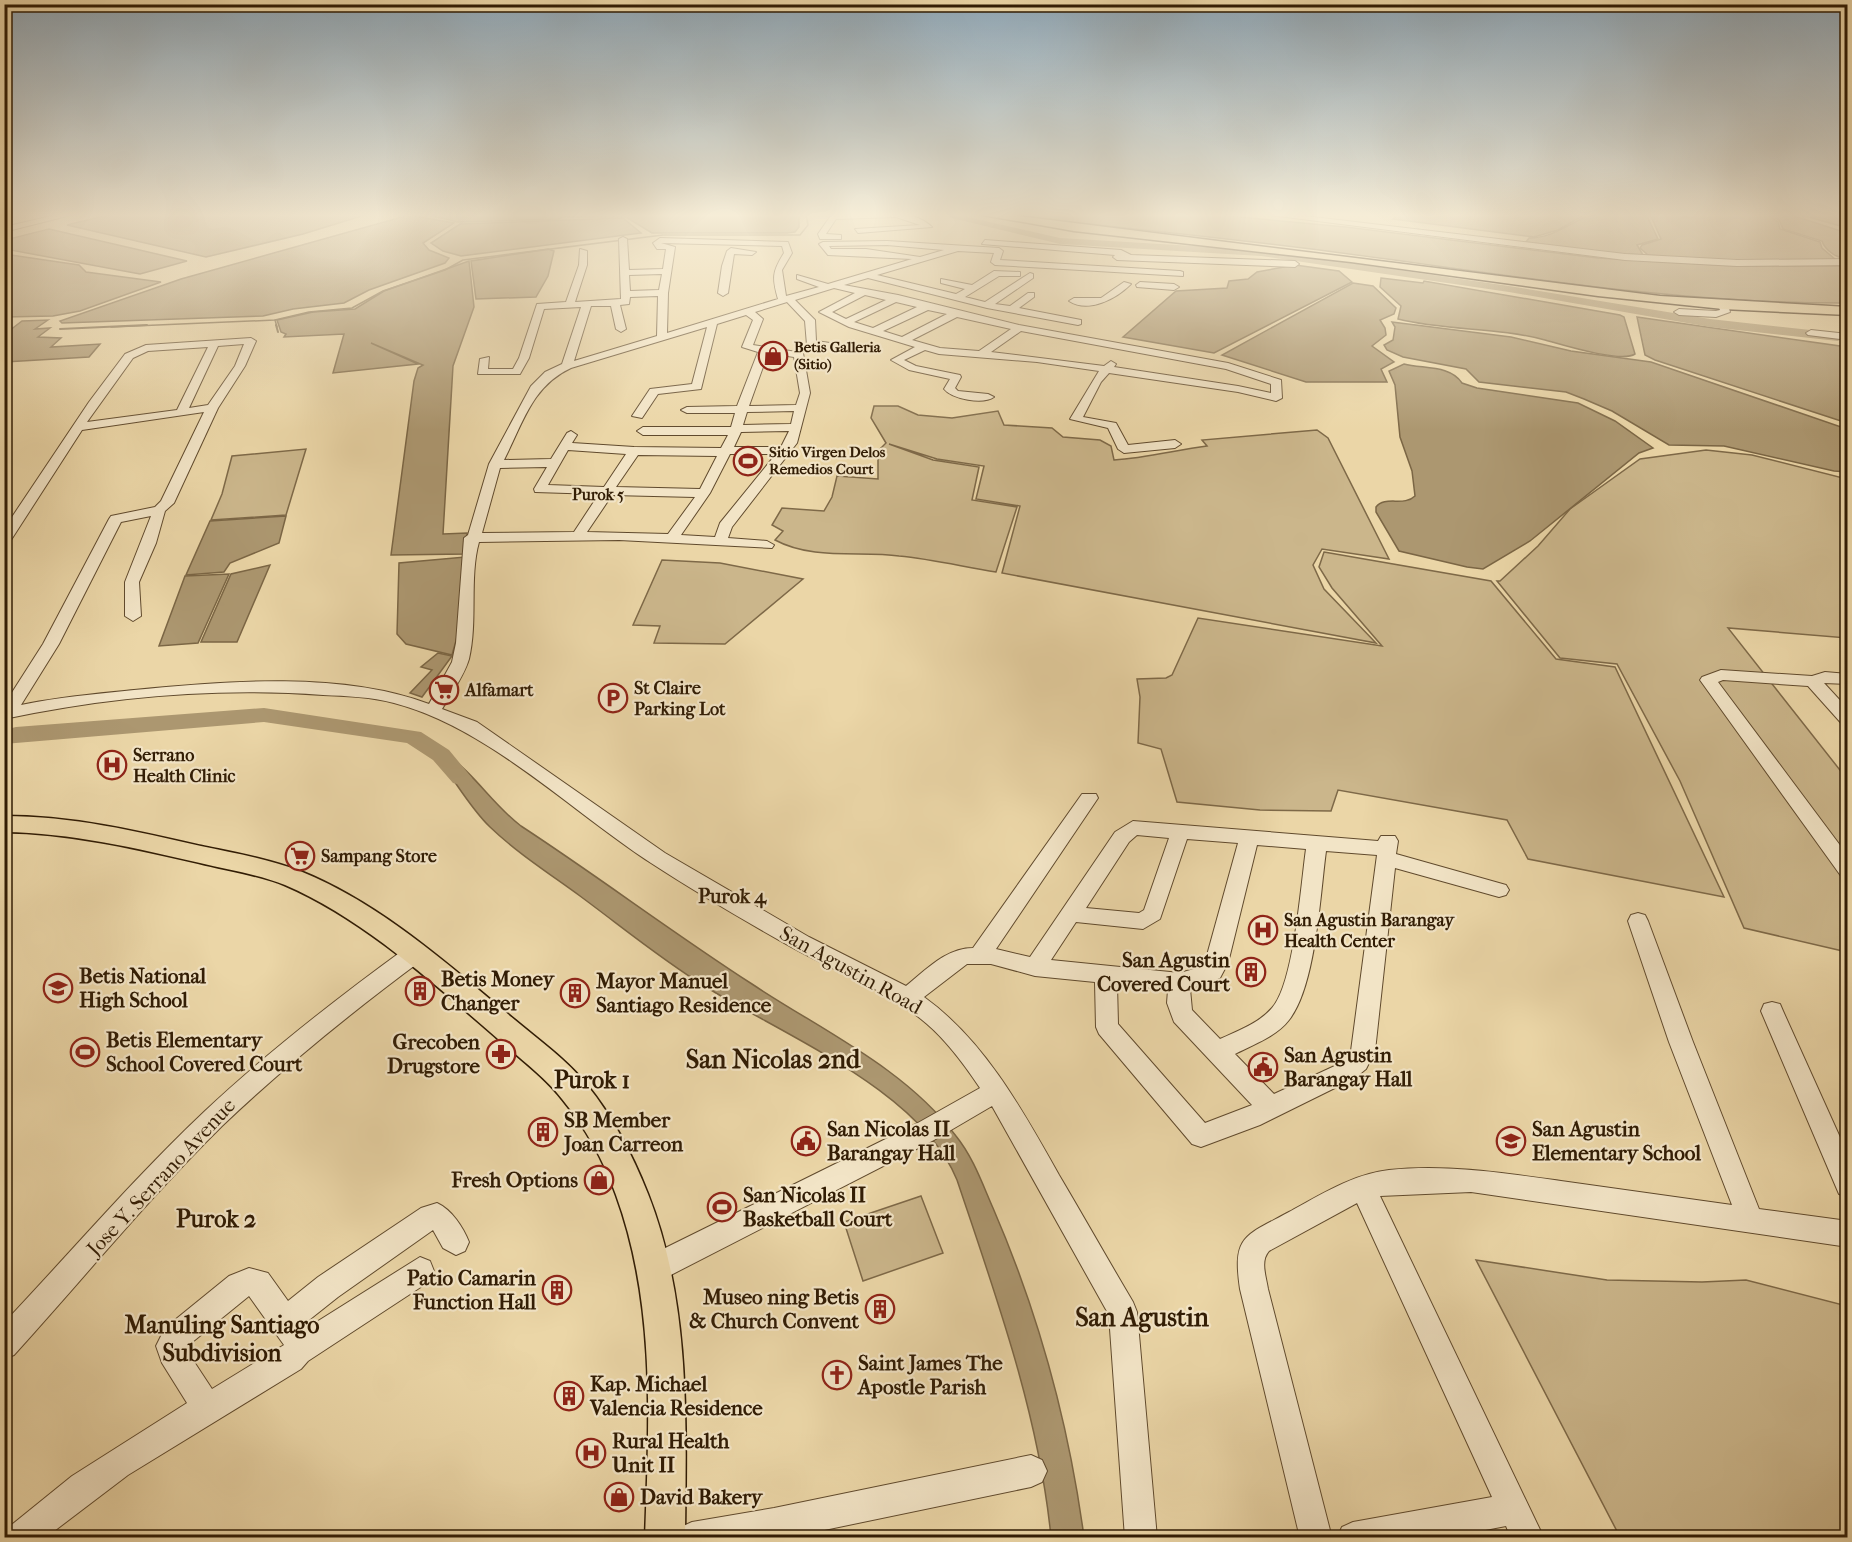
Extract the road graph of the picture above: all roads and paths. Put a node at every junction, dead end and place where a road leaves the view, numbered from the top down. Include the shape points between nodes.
1 (576, 286) edge
2 (626, 286) edge
3 (665, 286) edge
4 (724, 286) edge
5 (782, 286) edge
6 (825, 286) edge
7 (833, 286) edge
8 (919, 286) edge
9 (965, 286) edge
10 (977, 286) edge
11 (1015, 286) edge
12 (1124, 286) edge
13 (1158, 286) edge
14 (1540, 286) edge
15 (1174, 287) dead end
16 (974, 288) junction
17 (865, 292) junction
18 (663, 293) junction
19 (723, 293) dead end
20 (626, 294) junction
21 (1031, 295) dead end
22 (958, 297) junction
23 (898, 298) junction
24 (786, 299) junction
25 (1074, 301) dead end
26 (570, 304) junction
27 (587, 304) junction
28 (615, 304) junction
29 (987, 304) junction
30 (1723, 305) junction
31 (928, 306) junction
32 (719, 309) dead end
33 (1011, 310) junction
34 (747, 311) junction
35 (1848, 311) edge
36 (1679, 312) dead end
37 (957, 313) junction
38 (714, 321) junction
39 (847, 322) junction
40 (1078, 322) dead end
41 (621, 328) dead end
42 (1019, 328) junction
43 (875, 331) junction
44 (1811, 333) dead end
45 (1057, 334) junction
46 (662, 337) junction
47 (1848, 337) edge
48 (903, 340) junction
49 (215, 343) junction
50 (1125, 346) junction
51 (840, 347) dead end
52 (923, 347) junction
53 (764, 350) junction
54 (980, 355) junction
55 (1027, 358) junction
56 (486, 359) dead end
57 (1199, 360) junction
58 (567, 366) junction
59 (1107, 369) junction
60 (1180, 380) junction
61 (988, 397) dead end
62 (212, 408) junction
63 (742, 408) junction
64 (799, 408) junction
65 (687, 410) dead end
66 (182, 412) junction
67 (638, 416) dead end
68 (79, 426) junction
69 (796, 427) junction
70 (736, 430) junction
71 (643, 431) dead end
72 (1175, 444) dead end
73 (634, 451) junction
74 (725, 451) junction
75 (785, 451) junction
76 (553, 463) junction
77 (495, 464) junction
78 (608, 493) junction
79 (704, 493) junction
80 (159, 510) junction
81 (578, 537) junction
82 (471, 538) junction
83 (671, 539) junction
84 (4, 540) edge
85 (720, 541) junction
86 (767, 545) dead end
87 (133, 616) dead end
88 (1848, 679) edge
89 (1813, 681) junction
90 (433, 711) junction
91 (6, 713) edge
92 (1848, 720) edge
93 (1089, 798) dead end
94 (4, 824) edge
95 (1180, 832) junction
96 (1250, 836) junction
97 (1317, 842) junction
98 (1386, 849) junction
99 (1848, 871) edge
100 (1499, 890) dead end
101 (1071, 914) junction
102 (1638, 921) dead end
103 (414, 954) junction
104 (979, 956) junction
105 (1035, 967) junction
106 (1106, 974) junction
107 (1180, 982) junction
108 (908, 998) junction
109 (1772, 1011) dead end
110 (1217, 1052) junction
111 (995, 1092) junction
112 (1270, 1107) junction
113 (1848, 1185) edge
114 (1363, 1188) junction
115 (1751, 1221) junction
116 (1848, 1234) edge
117 (456, 1242) dead end
118 (655, 1268) junction
119 (420, 1271) dead end
120 (286, 1320) junction
121 (4, 1346) edge
122 (298, 1351) junction
123 (207, 1408) junction
124 (1031, 1471) dead end
125 (1514, 1509) junction
126 (20, 1538) edge
127 (665, 1538) edge
128 (693, 1538) edge
129 (1141, 1538) edge
130 (1316, 1538) edge
131 (1353, 1538) edge
132 (1528, 1538) edge

1 - 26 street
2 - 20 street
3 - 18 street
4 - 19 street
5 - 24 street
6 - 24 street
7 - 17 street
8 - 22 street
9 - 16 street
10 - 16 street
11 - 29 street
12 - 25 street via 1103,301
13 - 15 street
14 - 30 main road
16 - 22 street
17 - 23 street
17 - 39 street via 824,311
18 - 20 street
18 - 46 street
20 - 28 street via 626,302
21 - 33 street
22 - 29 street
23 - 31 street
23 - 39 street
24 - 34 street
24 - 51 street via 810,320 811,344
26 - 27 street
26 - 56 street via 540,306 516,372 482,372
27 - 28 street
27 - 58 street
28 - 41 street
29 - 33 street
30 - 35 main road
30 - 36 street via 1725,312 1718,314
31 - 37 street
31 - 43 street
32 - 38 street via 714,311
33 - 40 street
34 - 38 street
34 - 53 street via 758,319 747,347
37 - 42 street
37 - 48 street
38 - 46 street
38 - 67 street via 697,387 654,391
39 - 43 street
42 - 45 street
42 - 54 street
43 - 48 street
44 - 47 street
45 - 50 street
45 - 55 street
46 - 58 street
48 - 52 street
49 - 62 street via 251,341 240,366
49 - 66 street
49 - 68 street via 146,348 132,355
50 - 57 street
50 - 59 street
52 - 54 street
52 - 61 street via 896,360 913,368 956,377 949,389 955,394
53 - 63 street
53 - 64 street via 801,357 806,393
54 - 55 street
55 - 59 street
57 - 60 street
57 - 60 street via 1277,382 1276,398
58 - 77 street via 549,374 536,386
59 - 60 street
59 - 72 street via 1096,381 1076,419 1112,425 1124,449
62 - 66 street
62 - 80 street via 167,503
63 - 64 street
63 - 65 street
63 - 70 street
64 - 69 street
66 - 68 street
68 - 84 street
69 - 70 street
69 - 75 street
70 - 71 street
70 - 74 street
73 - 74 street
73 - 76 street via 568,440
73 - 78 street
74 - 75 street
74 - 79 street
75 - 85 street via 725,526
76 - 77 street
76 - 78 street via 540,489
77 - 82 street
78 - 79 street
78 - 81 street
79 - 83 street
80 - 87 street via 132,582
80 - 91 street via 116,519 51,644
81 - 82 street
81 - 83 street
82 - 90 street via 464,644 460,662
83 - 85 street
85 - 86 street
88 - 89 street via 1825,677
89 - 92 street
89 - 99 street via 1721,675 1708,680
90 - 91 street, San Agustin Road via 368,693 272,686 165,692 51,704
90 - 108 street, San Agustin Road via 471,726 640,846 712,891
93 - 104 street
94 - 103 main road via 109,832 256,867 303,883
95 - 96 street
95 - 101 street via 1141,827 1127,830
95 - 101 street via 1149,918 1143,921
96 - 97 street
96 - 107 street via 1217,963 1204,977
97 - 98 street
97 - 110 street via 1302,949 1287,1006 1265,1027
98 - 100 street
98 - 112 street via 1363,1051 1347,1071
101 - 105 street
102 - 115 street
103 - 118 main road via 549,1066 578,1096 611,1148 633,1196
103 - 121 street, Jose Y. Serrano Avenue via 243,1091
104 - 105 street
104 - 108 street via 963,956 949,964
105 - 106 street
106 - 107 street
106 - 112 street via 1107,1027 1201,1136
107 - 110 street via 1182,1015
108 - 111 street, San Agustin Road via 938,1019
109 - 113 street
110 - 112 street
111 - 118 street via 957,1116
111 - 129 street, San Agustin Road via 1123,1312
114 - 115 street via 1388,1182 1472,1180
114 - 125 street
114 - 130 street via 1252,1250 1250,1263
115 - 116 street
117 - 120 street via 443,1220 430,1217
118 - 127 main road via 667,1445
119 - 122 street
120 - 122 street via 300,1343
120 - 123 street via 258,1283 249,1282 176,1338 172,1353
122 - 123 street via 291,1359
123 - 126 street via 117,1463
124 - 128 street
125 - 131 street
125 - 132 street

